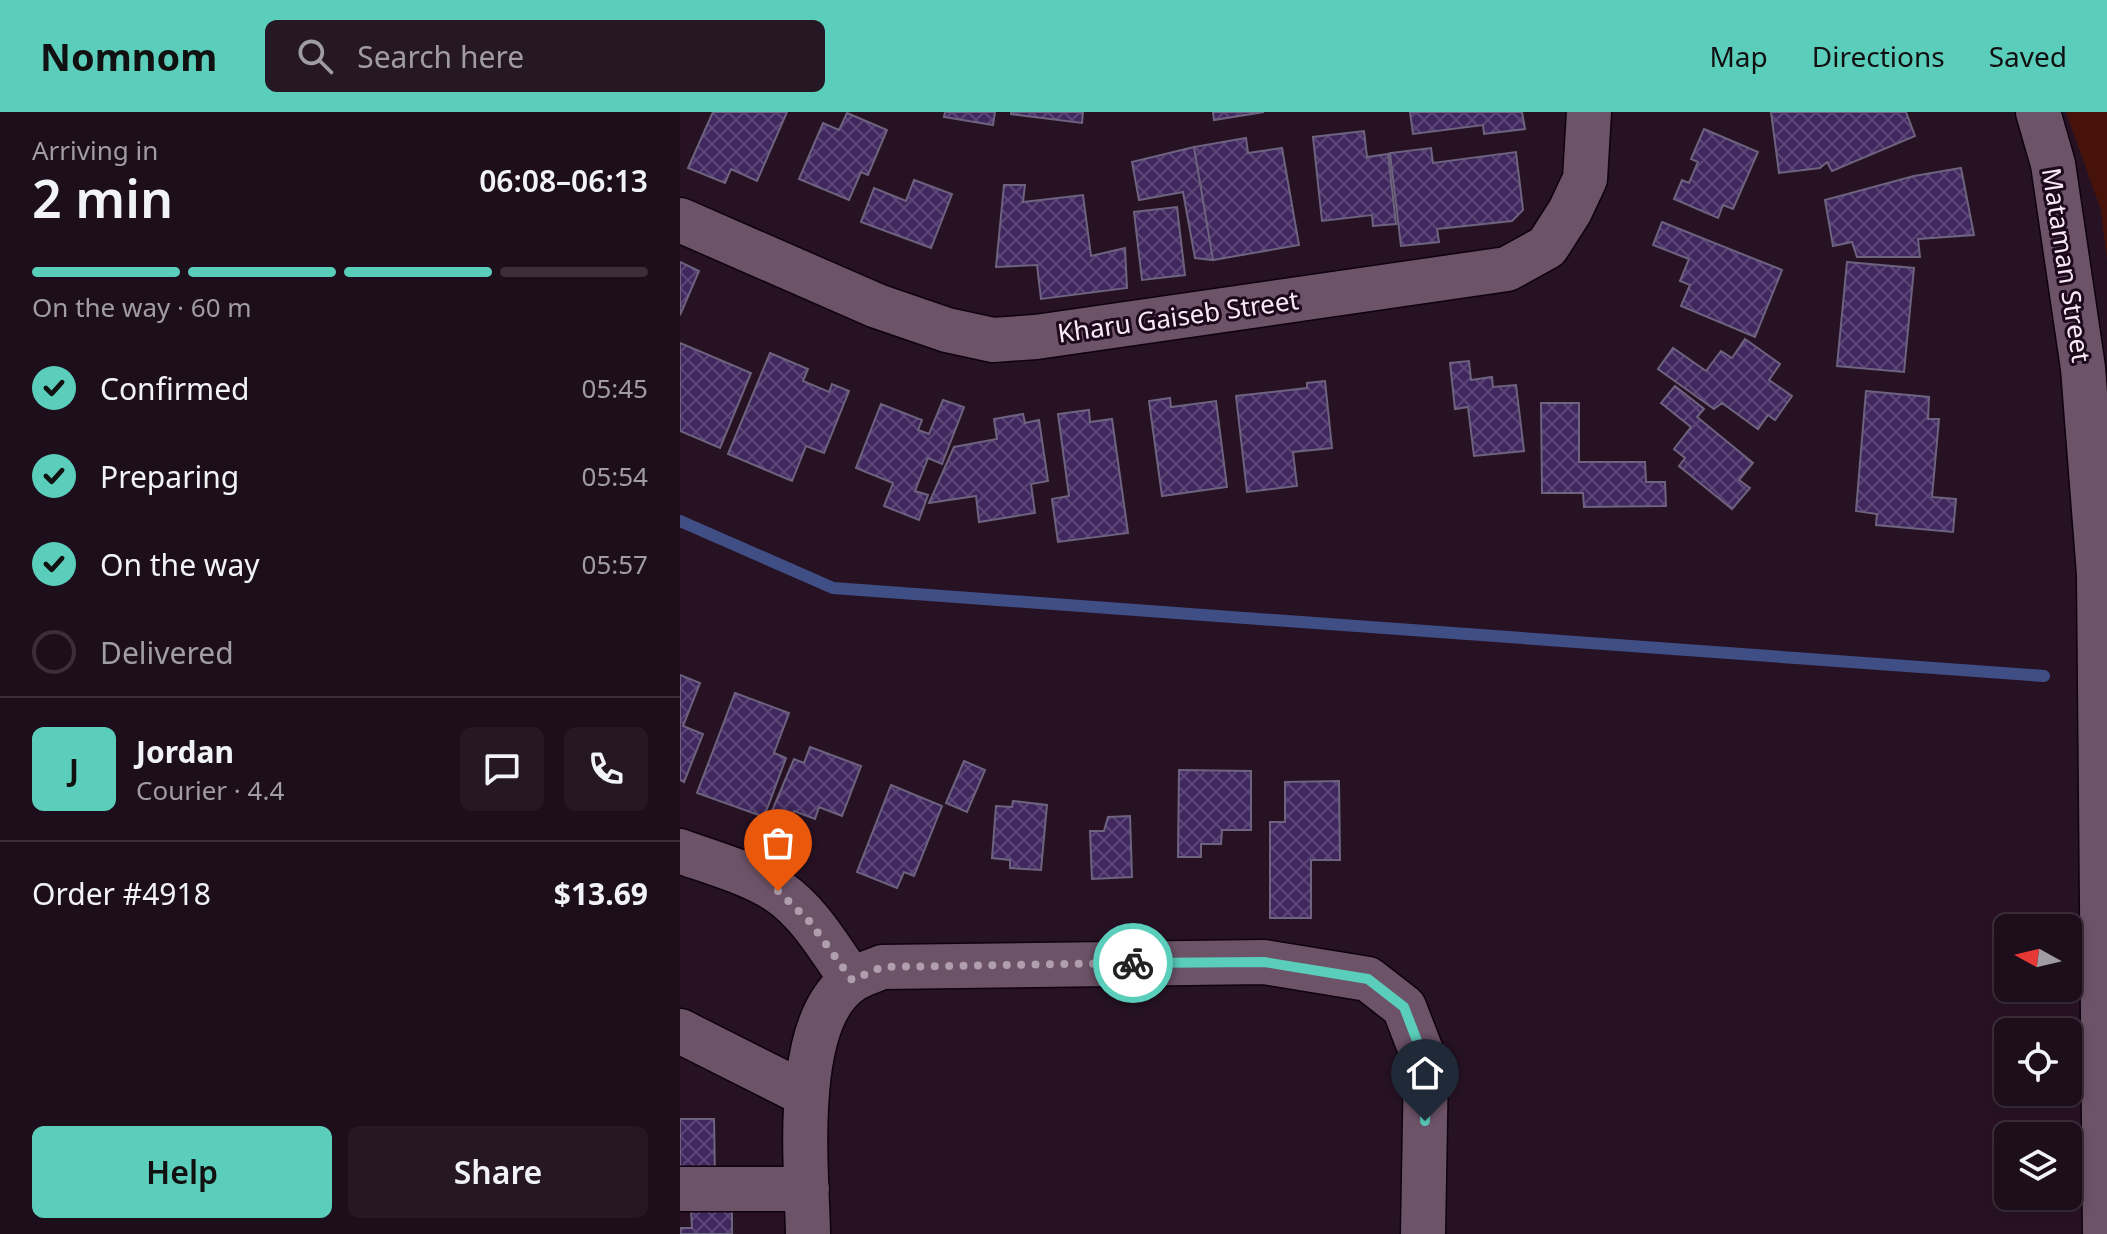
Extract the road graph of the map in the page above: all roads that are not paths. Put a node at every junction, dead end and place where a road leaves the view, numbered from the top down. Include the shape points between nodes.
1 (1589, 112) edge
2 (2038, 112) edge
3 (680, 220) edge
4 (680, 851) edge
5 (852, 980) junction
6 (680, 1031) edge
7 (805, 1094) junction
8 (680, 1189) edge
9 (807, 1189) junction
10 (808, 1234) edge
11 (1423, 1234) edge
12 (2105, 1234) edge

1 - 3 street, Kharu Gaiseb Street via 1585,179 1570,211 1547,247 1507,269 1036,337 993,340 947,330 877,306
2 - 12 street, Mataman Street via 2053,164 2083,368 2099,574
4 - 5 street via 778,891 810,922
5 - 7 street via 827,1008 817,1030
5 - 11 street via 882,967 1264,962 1368,979 1404,1007 1426,1064
6 - 7 street
7 - 9 street
8 - 9 street
9 - 10 street

